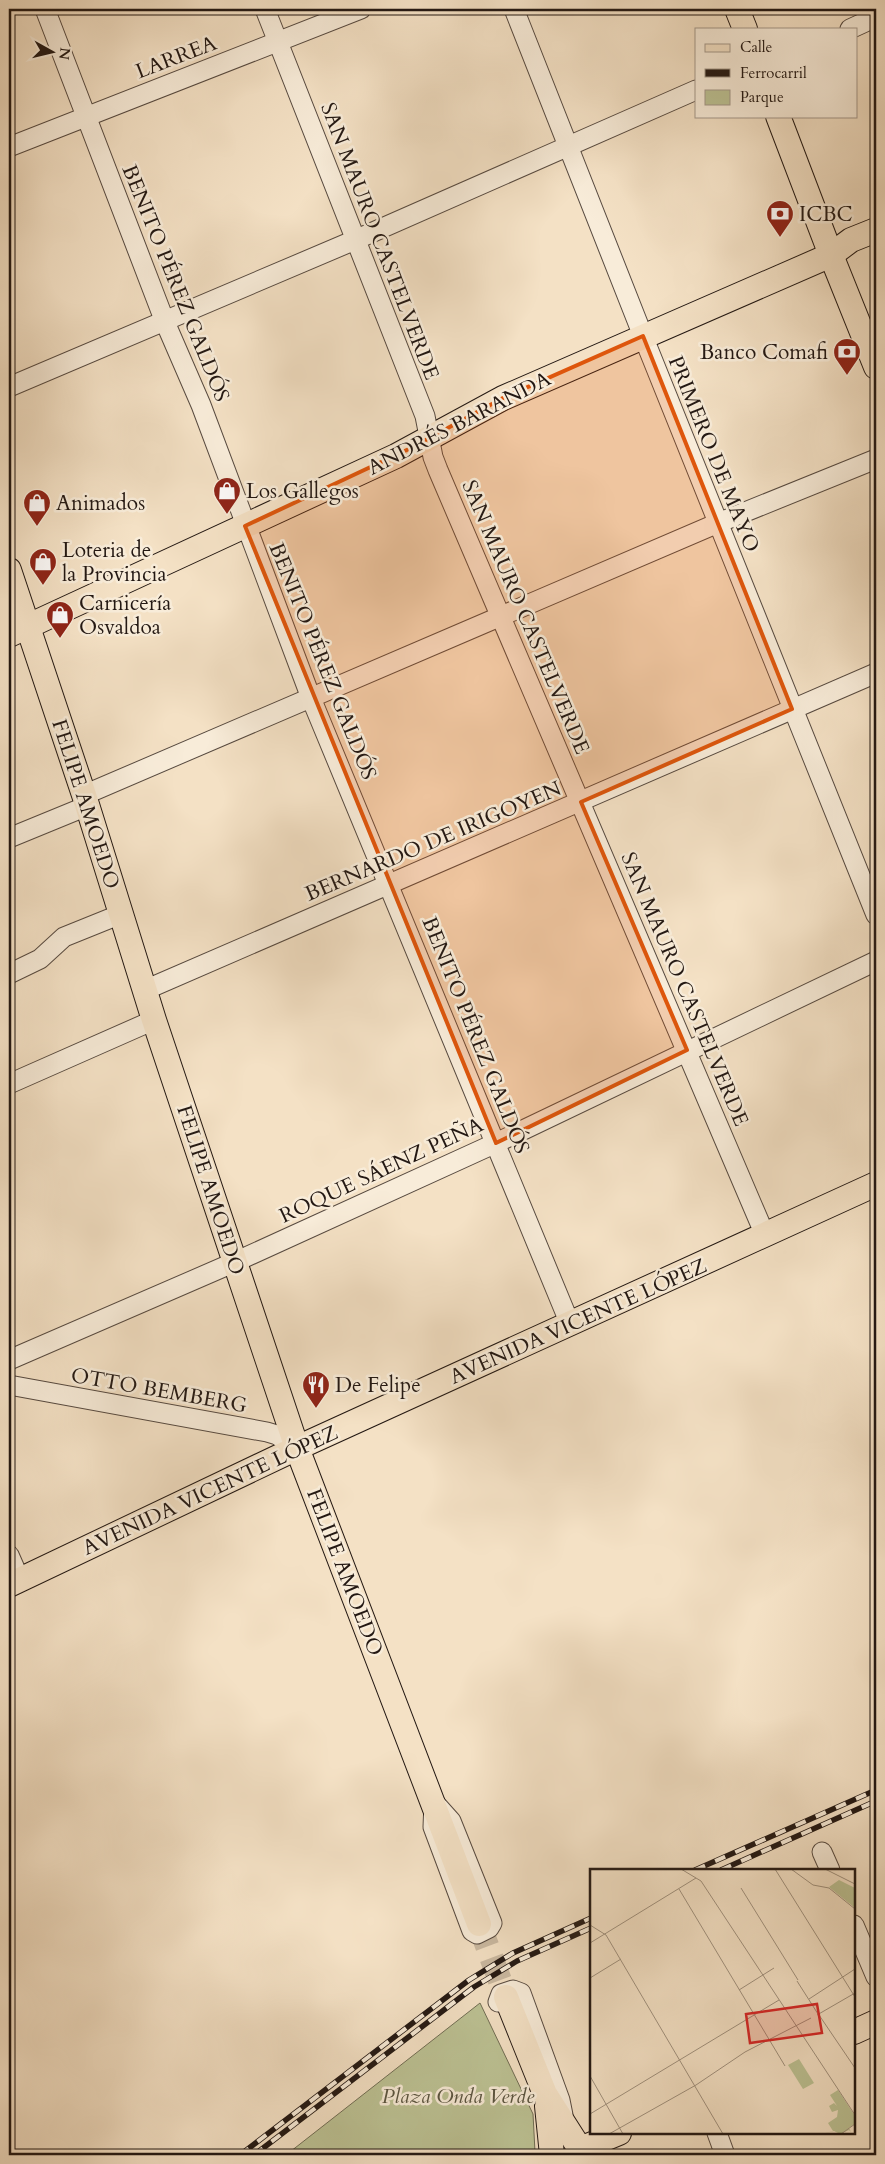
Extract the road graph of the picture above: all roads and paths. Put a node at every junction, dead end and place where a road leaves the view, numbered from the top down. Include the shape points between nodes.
1 (45, 9) edge
2 (265, 9) edge
3 (360, 9) edge
4 (514, 9) edge
5 (737, 9) edge
6 (876, 18) edge
7 (745, 28) edge
8 (852, 28) edge
9 (278, 41) junction
10 (695, 90) edge
11 (86, 116) junction
12 (779, 118) edge
13 (569, 145) junction
14 (9, 147) edge
15 (876, 230) edge
16 (355, 240) junction
17 (876, 247) edge
18 (831, 255) junction
19 (165, 322) junction
20 (643, 336) junction
21 (876, 367) edge
22 (9, 387) edge
23 (429, 438) junction
24 (876, 459) edge
25 (718, 523) junction
26 (245, 526) junction
27 (9, 570) edge
28 (500, 616) junction
29 (18, 631) edge
30 (876, 673) edge
31 (312, 698) junction
32 (792, 709) junction
33 (85, 800) junction
34 (581, 802) junction
35 (9, 838) edge
36 (389, 884) junction
37 (121, 914) junction
38 (876, 915) edge
39 (876, 960) edge
40 (9, 974) edge
41 (145, 990) junction
42 (154, 1020) junction
43 (687, 1050) junction
44 (9, 1084) edge
45 (496, 1143) junction
46 (876, 1184) edge
47 (766, 1235) junction
48 (235, 1262) junction
49 (570, 1324) junction
50 (9, 1360) edge
51 (9, 1385) edge
52 (297, 1448) junction
53 (9, 1555) edge
54 (14, 1582) edge
55 (434, 1802) junction
56 (822, 1852) dead end
57 (830, 1869) edge
58 (479, 1924) tunnel mouth
59 (855, 1927) edge
60 (876, 1977) edge
61 (506, 1997) tunnel mouth
62 (876, 2022) edge
63 (855, 2032) edge
64 (617, 2134) edge
65 (717, 2134) edge
66 (556, 2140) edge
67 (581, 2152) edge
68 (725, 2155) edge

1 - 11 street, BENITO PÉREZ GALDÓS
2 - 9 street, SAN MAURO CASTELVERDE
3 - 9 street, LARREA
4 - 13 street, PRIMERO DE MAYO
5 - 7 main road
6 - 8 street
9 - 11 street, LARREA
9 - 16 street, SAN MAURO CASTELVERDE
10 - 13 street
11 - 14 street, LARREA
11 - 19 street, BENITO PÉREZ GALDÓS
12 - 18 main road
13 - 16 street
13 - 20 street, PRIMERO DE MAYO
15 - 18 main road, ANDRÉS BARANDA via 851,240
16 - 19 street
16 - 23 street, SAN MAURO CASTELVERDE via 425,416
17 - 18 main road, ANDRÉS BARANDA via 854,256
18 - 20 main road, ANDRÉS BARANDA
18 - 21 main road
19 - 22 street
19 - 26 street, BENITO PÉREZ GALDÓS via 201,405
20 - 23 main road, ANDRÉS BARANDA via 503,398
20 - 25 street, PRIMERO DE MAYO
23 - 26 main road, ANDRÉS BARANDA
23 - 28 street, SAN MAURO CASTELVERDE via 438,470
24 - 25 street
25 - 28 street
25 - 32 street, PRIMERO DE MAYO
26 - 29 main road, ANDRÉS BARANDA
26 - 31 street, BENITO PÉREZ GALDÓS
27 - 29 main road, FELIPE AMOEDO
28 - 31 street
28 - 34 street, SAN MAURO CASTELVERDE
29 - 33 main road, FELIPE AMOEDO
30 - 32 street, BERNARDO DE IRIGOYEN
31 - 33 street
31 - 36 street, BENITO PÉREZ GALDÓS
32 - 34 street, BERNARDO DE IRIGOYEN
32 - 38 street, PRIMERO DE MAYO
33 - 35 street
33 - 37 main road, FELIPE AMOEDO
34 - 36 street, BERNARDO DE IRIGOYEN
34 - 43 street, SAN MAURO CASTELVERDE
36 - 41 street, BERNARDO DE IRIGOYEN
36 - 45 street, BENITO PÉREZ GALDÓS
37 - 40 street via 64,937 40,959
37 - 41 main road, FELIPE AMOEDO
39 - 43 street, ROQUE SÁENZ PEÑA
41 - 42 main road, FELIPE AMOEDO
42 - 44 street
42 - 48 main road, FELIPE AMOEDO
43 - 45 street, ROQUE SÁENZ PEÑA
43 - 47 street, SAN MAURO CASTELVERDE
45 - 48 street, ROQUE SÁENZ PEÑA
45 - 49 street, BENITO PÉREZ GALDÓS
46 - 47 main road, AVENIDA VICENTE LÓPEZ
47 - 49 main road, AVENIDA VICENTE LÓPEZ
48 - 50 street, ROQUE SÁENZ PEÑA
48 - 52 main road, FELIPE AMOEDO
49 - 52 main road, AVENIDA VICENTE LÓPEZ
51 - 52 street, OTTO BEMBERG via 267,1432
52 - 54 main road, AVENIDA VICENTE LÓPEZ
52 - 55 main road, FELIPE AMOEDO
53 - 54 street
55 - 55 street, FELIPE AMOEDO via 433,1827 472,1931 477,1934 492,1923 451,1821
55 - 58 main road, FELIPE AMOEDO
56 - 57 street
59 - 60 street
61 - 66 main road via 545,2094
62 - 63 main road
64 - 67 main road
65 - 68 street
66 - 66 street via 560,2100 521,1993 513,1990 501,1994 498,2004
66 - 67 main road

